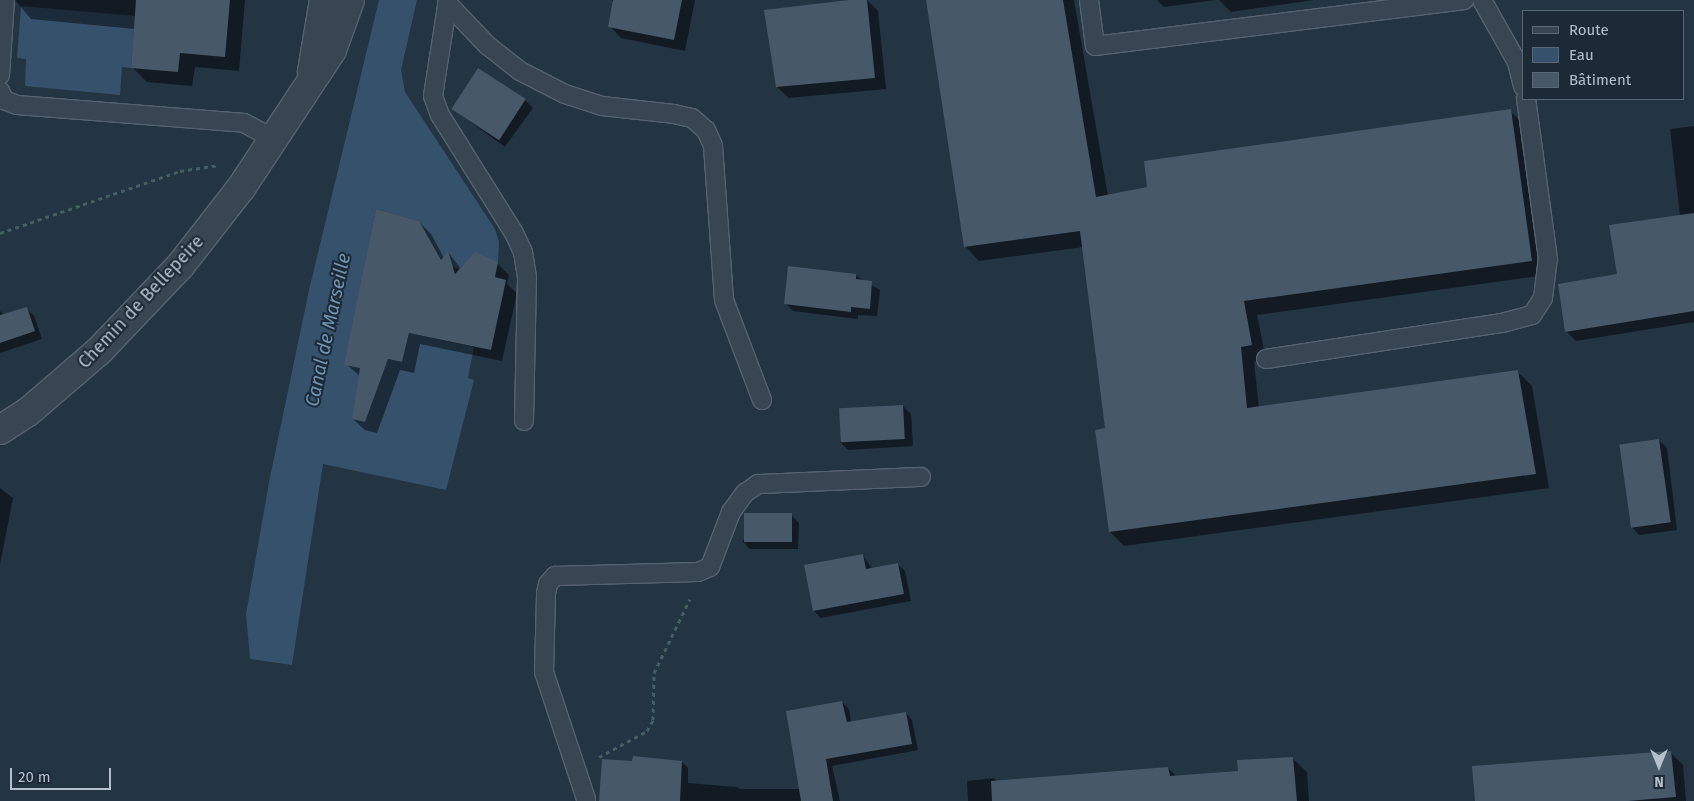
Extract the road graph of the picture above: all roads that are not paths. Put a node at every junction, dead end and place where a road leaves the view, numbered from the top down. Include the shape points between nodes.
1 (5, 0) edge
2 (324, 0) edge
3 (350, 0) edge
4 (1089, 0) edge
5 (1464, 0) edge
6 (1482, 0) edge
7 (447, 1) edge
8 (0, 75) edge
9 (311, 80) junction
10 (1522, 82) edge
11 (0, 91) edge
12 (1526, 100) edge
13 (266, 150) junction
14 (1266, 358) dead end
15 (762, 400) dead end
16 (524, 421) dead end
17 (0, 430) edge
18 (921, 477) dead end
19 (586, 799) dead end

1 - 8 lane
2 - 9 street, Chemin de Bellepeire
3 - 9 street, Chemin de Bellepeire via 332,50
4 - 5 lane via 1096,46
6 - 10 lane via 1517,62
7 - 15 lane via 488,45 520,71 565,94 602,106 692,118 706,130 712,146 724,300
7 - 16 lane via 433,96 440,115 514,233 522,252 527,277
9 - 13 street, Chemin de Bellepeire
11 - 13 lane via 4,100 17,105 244,123
12 - 14 lane via 1548,259 1543,298 1532,315 1502,323
13 - 17 street, Chemin de Bellepeire via 180,266 99,351 28,412
18 - 19 lane via 758,484 745,493 731,512 710,567 698,572 561,576 548,584 544,613 544,672

